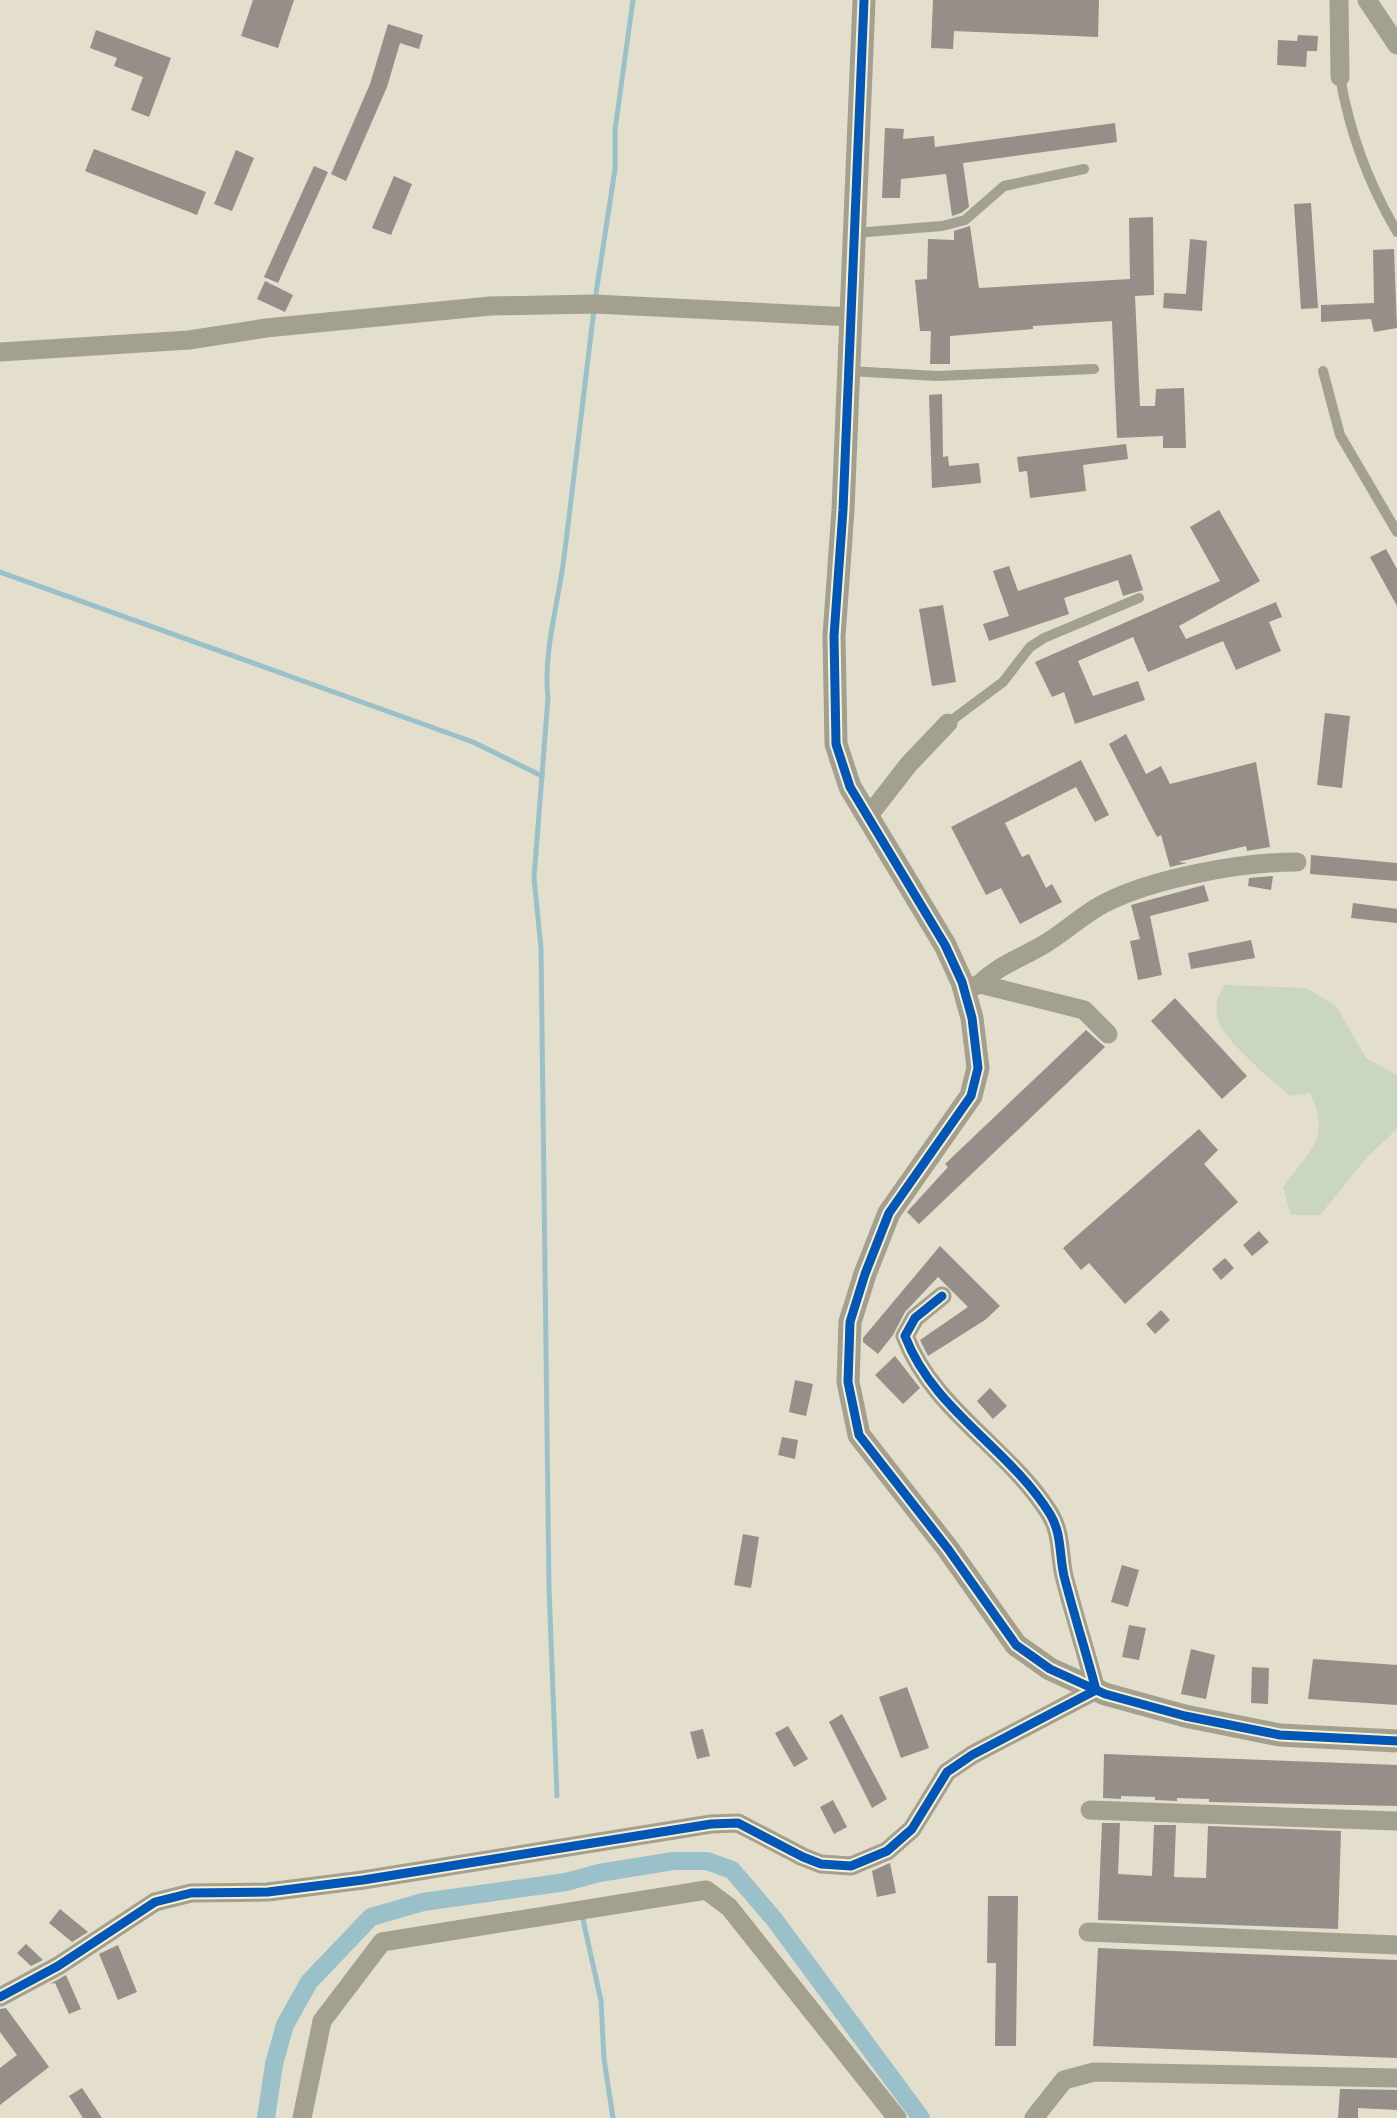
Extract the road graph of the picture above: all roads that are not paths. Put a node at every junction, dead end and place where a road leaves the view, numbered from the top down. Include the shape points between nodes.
1 (864, 0) edge
2 (1339, 0) edge
3 (1367, 0) edge
4 (1397, 45) edge
5 (1340, 77) joint
6 (1084, 169) dead end
7 (1397, 232) edge
8 (854, 233) junction
9 (851, 317) junction
10 (0, 352) edge
11 (1094, 369) dead end
12 (849, 371) junction
13 (1323, 371) dead end
14 (1397, 532) edge
15 (1139, 597) dead end
16 (948, 723) joint
17 (867, 818) junction
18 (1297, 862) dead end
19 (972, 987) junction
20 (1108, 1034) dead end
21 (942, 1296) dead end
22 (1096, 1690) junction
23 (1397, 1741) edge
24 (1090, 1810) dead end
25 (1397, 1821) edge
26 (1088, 1932) dead end
27 (1397, 1945) edge
28 (0, 1997) edge
29 (1397, 2078) edge
30 (302, 2118) edge
31 (897, 2118) edge
32 (1034, 2118) edge

1 - 8 street
2 - 5 street
3 - 4 street
5 - 7 lane via 1359,159
6 - 8 lane via 1004,186 965,220
8 - 9 street
9 - 10 street via 595,304 490,306 189,340
9 - 12 street
11 - 12 lane via 937,376
12 - 17 street via 833,695 836,744 850,787
13 - 14 lane via 1340,435
15 - 16 lane via 1030,647 1003,682
16 - 17 street
17 - 19 street
18 - 19 street via 1264,862 1205,873 1105,903
19 - 20 street via 1084,1010
19 - 22 street via 978,1068 971,1096 890,1213 850,1322 848,1381 859,1435 1016,1645 1050,1670
21 - 22 street via 915,1318 905,1336 914,1360 1050,1514 1059,1534 1063,1571
22 - 23 street via 1153,1710 1280,1735
22 - 28 street via 947,1772 912,1829 887,1851 851,1866 821,1864 738,1823 711,1824 363,1880 268,1892 172,1895
24 - 25 street
26 - 27 street
29 - 32 street via 1094,2072 1065,2080
30 - 31 street via 322,2021 382,1942 706,1890 729,1907

